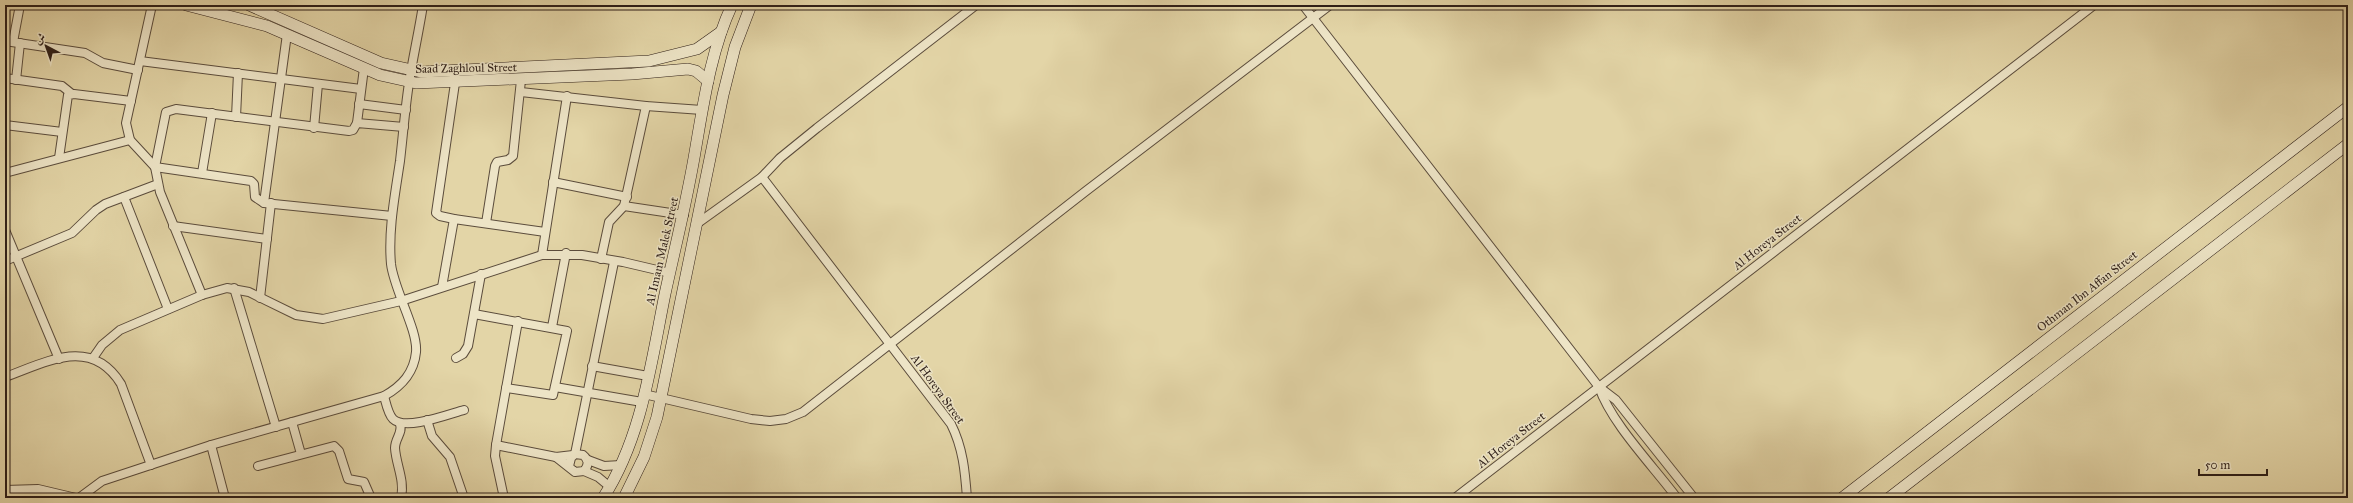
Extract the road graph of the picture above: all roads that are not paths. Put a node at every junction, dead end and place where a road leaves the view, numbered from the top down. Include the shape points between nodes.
1 (20, 5) edge
2 (152, 5) edge
3 (186, 5) edge
4 (250, 5) edge
5 (423, 5) edge
6 (751, 5) edge
7 (976, 5) edge
8 (1303, 5) edge
9 (1330, 5) edge
10 (2094, 5) edge
11 (728, 7) edge
12 (1313, 18) junction
13 (248, 20) junction
14 (721, 32) junction
15 (287, 34) junction
16 (13, 42) edge
17 (140, 61) junction
18 (364, 68) junction
19 (138, 70) junction
20 (238, 73) junction
21 (410, 76) junction
22 (5, 78) edge
23 (279, 79) junction
24 (16, 80) junction
25 (521, 80) junction
26 (708, 81) junction
27 (455, 83) junction
28 (318, 84) junction
29 (361, 90) junction
30 (520, 92) junction
31 (72, 94) junction
32 (566, 96) junction
33 (131, 101) junction
34 (359, 104) junction
35 (646, 106) junction
36 (2348, 107) edge
37 (406, 110) junction
38 (702, 110) junction
39 (212, 113) junction
40 (236, 117) junction
41 (275, 123) junction
42 (357, 123) junction
43 (5, 125) edge
44 (404, 127) junction
45 (314, 128) junction
46 (62, 132) junction
47 (130, 140) junction
48 (2348, 144) edge
49 (59, 158) junction
50 (155, 167) junction
51 (5, 173) edge
52 (202, 173) junction
53 (762, 177) junction
54 (553, 182) junction
55 (158, 184) junction
56 (124, 197) junction
57 (627, 197) junction
58 (268, 203) junction
59 (624, 206) junction
60 (684, 215) junction
61 (392, 216) junction
62 (454, 219) junction
63 (486, 223) junction
64 (698, 223) junction
65 (173, 226) junction
66 (5, 230) edge
67 (545, 232) junction
68 (267, 239) junction
69 (566, 253) junction
70 (542, 255) junction
71 (673, 256) junction
72 (16, 257) junction
73 (601, 259) junction
74 (690, 259) junction
75 (5, 261) edge
76 (614, 262) junction
77 (670, 273) junction
78 (481, 274) junction
79 (442, 287) junction
80 (234, 288) junction
81 (202, 295) junction
82 (260, 298) junction
83 (401, 301) junction
84 (663, 303) junction
85 (680, 306) junction
86 (168, 309) junction
87 (474, 314) junction
88 (518, 321) junction
89 (552, 327) junction
90 (890, 345) junction
91 (59, 358) junction
92 (93, 358) junction
93 (456, 358) dead end
94 (592, 366) junction
95 (648, 376) junction
96 (5, 377) edge
97 (555, 387) junction
98 (1599, 387) junction
99 (506, 388) junction
100 (587, 393) junction
101 (384, 396) junction
102 (643, 398) junction
103 (661, 398) junction
104 (464, 410) dead end
105 (427, 420) junction
106 (292, 422) junction
107 (400, 424) junction
108 (276, 427) junction
109 (496, 445) junction
110 (211, 446) junction
111 (301, 454) junction
112 (574, 455) junction
113 (556, 457) junction
114 (588, 460) junction
115 (151, 465) junction
116 (621, 465) junction
117 (258, 466) dead end
118 (569, 466) junction
119 (584, 471) junction
120 (610, 487) junction
121 (5, 490) edge
122 (77, 498) edge
123 (225, 498) edge
124 (371, 498) edge
125 (402, 498) edge
126 (464, 498) edge
127 (504, 498) edge
128 (603, 498) edge
129 (624, 498) edge
130 (967, 498) edge
131 (1455, 498) edge
132 (1677, 498) edge
133 (1694, 498) edge
134 (1842, 498) edge
135 (1889, 498) edge

1 - 16 street
2 - 17 street
3 - 13 street, Saad Zaghloul Street
4 - 13 street
4 - 21 street, Saad Zaghloul Street
5 - 21 street
6 - 64 street via 729,70
7 - 53 street via 801,140
8 - 12 street
9 - 12 street
10 - 98 street, Al Horeya Street
11 - 14 street, Al Imam Malek Street
12 - 90 street
12 - 98 street
13 - 15 street, Saad Zaghloul Street
14 - 21 street, Saad Zaghloul Street via 697,49 649,61 431,72
14 - 26 street, Al Imam Malek Street
15 - 18 street, Saad Zaghloul Street
15 - 23 street
16 - 19 street via 85,53 103,63
16 - 24 street
17 - 19 street
17 - 20 street
18 - 21 street, Saad Zaghloul Street via 391,78
18 - 29 street
19 - 33 street
20 - 23 street
20 - 40 street
21 - 27 street, Saad Zaghloul Street via 428,84
21 - 37 street
22 - 24 street
23 - 28 street
23 - 41 street
24 - 31 street via 62,86
25 - 26 street, Saad Zaghloul Street via 688,69 702,75
25 - 27 street, Saad Zaghloul Street
25 - 30 street
26 - 38 street, Al Imam Malek Street
27 - 62 street via 435,210 438,216
28 - 29 street
28 - 45 street
29 - 34 street
30 - 32 street
30 - 63 street via 513,156 497,162 495,166
31 - 33 street
31 - 46 street via 67,99
32 - 35 street
32 - 54 street
33 - 47 street via 126,123
34 - 37 street
34 - 42 street
35 - 38 street
35 - 57 street
36 - 134 street, Othman Ibn Affan Street
37 - 44 street
38 - 60 street, Al Imam Malek Street
39 - 40 street
39 - 50 street via 176,109 166,112
39 - 52 street
40 - 41 street
41 - 45 street
41 - 58 street
42 - 44 street
42 - 45 street via 353,130 349,131
43 - 46 street
44 - 61 street
46 - 49 street
47 - 49 street
47 - 50 street
48 - 135 street
49 - 51 street
50 - 52 street
50 - 55 street
52 - 58 street via 250,182 254,184 255,197
53 - 64 street
53 - 90 street, Al Horeya Street
54 - 57 street
54 - 67 street
55 - 56 street
55 - 65 street
56 - 72 street via 96,210 72,234
56 - 86 street
57 - 59 street
58 - 61 street
58 - 68 street
59 - 60 street
59 - 73 street via 609,222
60 - 71 street, Al Imam Malek Street
61 - 83 street via 391,265
62 - 63 street
62 - 79 street
63 - 67 street
64 - 74 street
65 - 68 street
65 - 81 street
66 - 72 street
67 - 70 street
68 - 82 street
69 - 70 street
69 - 73 street
69 - 89 street
70 - 78 street
71 - 74 street via 678,263
71 - 77 street, Al Imam Malek Street
72 - 75 street
72 - 91 street
73 - 76 street
74 - 85 street
76 - 77 street
76 - 94 street
77 - 84 street, Al Imam Malek Street
78 - 79 street
78 - 87 street
79 - 83 street
80 - 81 street via 215,290
80 - 82 street
80 - 108 street
81 - 86 street
82 - 83 street via 296,315 318,319
83 - 101 street via 415,342 414,364 407,378
84 - 85 street via 670,299 675,300
84 - 95 street, Al Imam Malek Street
85 - 103 street
86 - 92 street via 120,330
87 - 88 street
87 - 93 street via 468,346 463,354
88 - 89 street
88 - 99 street
89 - 97 street via 566,329 567,332
90 - 103 street via 803,412 786,419 751,419
90 - 130 street, Al Horeya Street via 954,430 964,456
91 - 92 street
91 - 96 street
92 - 115 street via 110,369 121,384
94 - 95 street
94 - 100 street
95 - 102 street, Al Imam Malek Street
97 - 99 street via 554,394 550,396
97 - 100 street
98 - 131 street, Al Horeya Street
98 - 132 street via 1614,416
98 - 133 street via 1620,405
99 - 109 street
100 - 102 street
100 - 112 street
101 - 106 street
101 - 107 street via 389,413
102 - 103 street
102 - 116 street, Al Imam Malek Street via 632,438
103 - 129 street via 644,457
104 - 105 street
105 - 107 street
105 - 126 street via 432,436 450,457
106 - 108 street
106 - 111 street
107 - 125 street via 401,432 395,448 403,484
108 - 110 street
109 - 113 street
109 - 127 street via 495,456
110 - 115 street
110 - 123 street
111 - 117 street
111 - 124 street via 330,446 336,447 346,476 351,480 364,482
112 - 113 street
112 - 114 street via 583,455
112 - 118 street
113 - 118 street
114 - 116 street via 604,466
114 - 119 street
115 - 122 street via 102,481
116 - 120 street, Al Imam Malek Street
118 - 119 street via 576,472
119 - 120 street via 598,477
120 - 128 street, Al Imam Malek Street
121 - 122 street via 38,489

